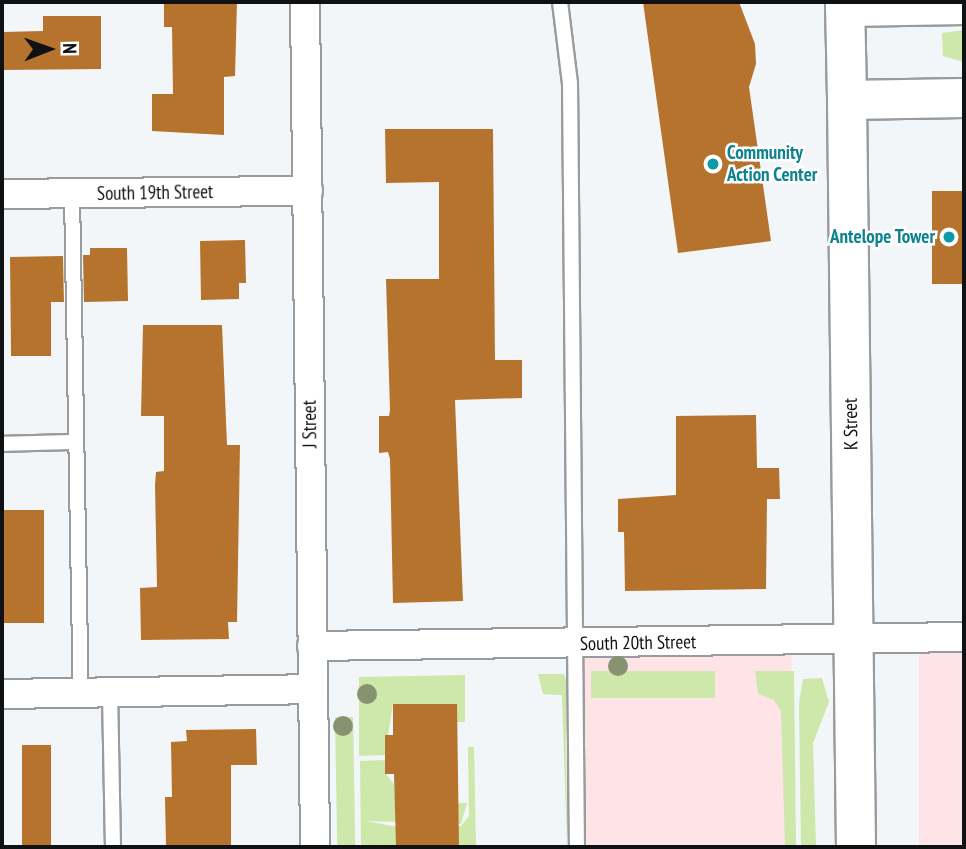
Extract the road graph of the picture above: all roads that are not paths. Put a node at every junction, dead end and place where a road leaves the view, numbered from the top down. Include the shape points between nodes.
1 (305, 2) edge
2 (560, 2) edge
3 (845, 4) edge
4 (964, 5) edge
5 (964, 98) edge
6 (847, 100) junction
7 (308, 191) junction
8 (2, 194) edge
9 (72, 194) junction
10 (73, 442) junction
11 (2, 443) edge
12 (964, 637) edge
13 (853, 640) junction
14 (575, 644) junction
15 (312, 646) junction
16 (312, 689) junction
17 (81, 692) junction
18 (110, 692) junction
19 (2, 694) edge
20 (113, 847) edge
21 (315, 847) edge
22 (577, 847) edge
23 (856, 847) edge

1 - 7 street, J Street
2 - 14 lane via 570,83
3 - 4 main road
3 - 6 main road, K Street
5 - 6 main road
6 - 13 main road, K Street
7 - 9 street, South 19th Street
7 - 15 street, J Street
8 - 9 street, South 19th Street
9 - 10 lane
10 - 11 lane
10 - 17 lane
12 - 13 street, South 20th Street
13 - 14 street, South 20th Street
13 - 23 main road, K Street
14 - 15 street, South 20th Street
14 - 22 lane
15 - 16 street, J Street
16 - 18 street
16 - 21 street, J Street
17 - 18 street
17 - 19 street
18 - 20 lane

